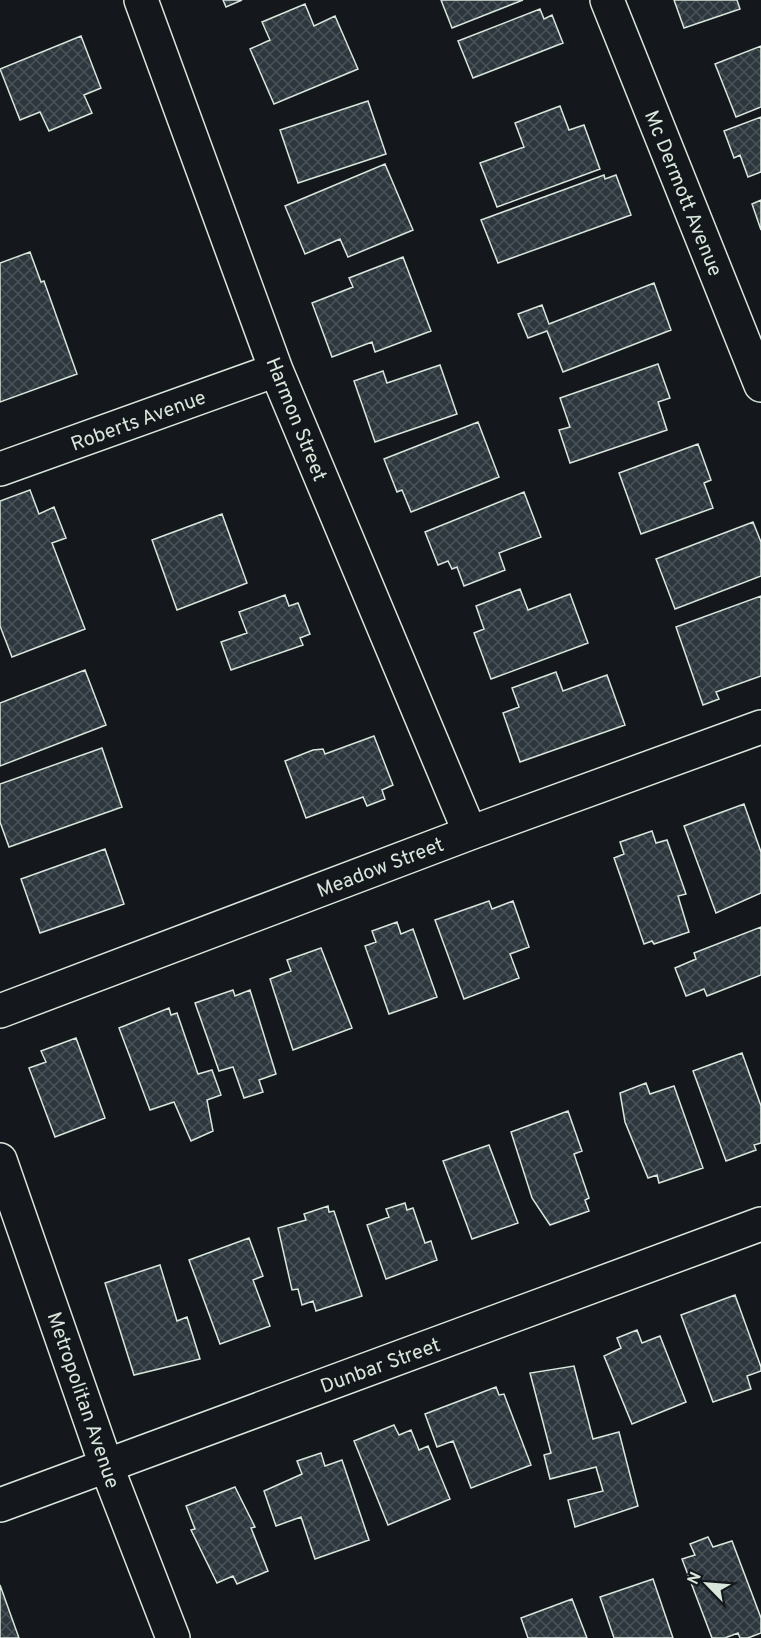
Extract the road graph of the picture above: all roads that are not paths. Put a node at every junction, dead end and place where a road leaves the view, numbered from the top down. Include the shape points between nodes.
1 (141, 0) edge
2 (607, 0) edge
3 (276, 370) junction
4 (761, 385) edge
5 (0, 469) edge
6 (761, 727) edge
7 (470, 832) junction
8 (0, 1011) edge
9 (0, 1160) edge
10 (761, 1224) edge
11 (106, 1466) junction
12 (0, 1505) edge
13 (173, 1638) edge

1 - 3 street, Harmon Street
2 - 4 street, Mc Dermott Avenue
3 - 5 street, Roberts Avenue
3 - 7 street, Harmon Street
6 - 7 street, Meadow Street
7 - 8 street, Meadow Street
9 - 11 street, Metropolitan Avenue
10 - 11 street, Dunbar Street
11 - 12 street, Dunbar Street
11 - 13 street, Metropolitan Avenue

